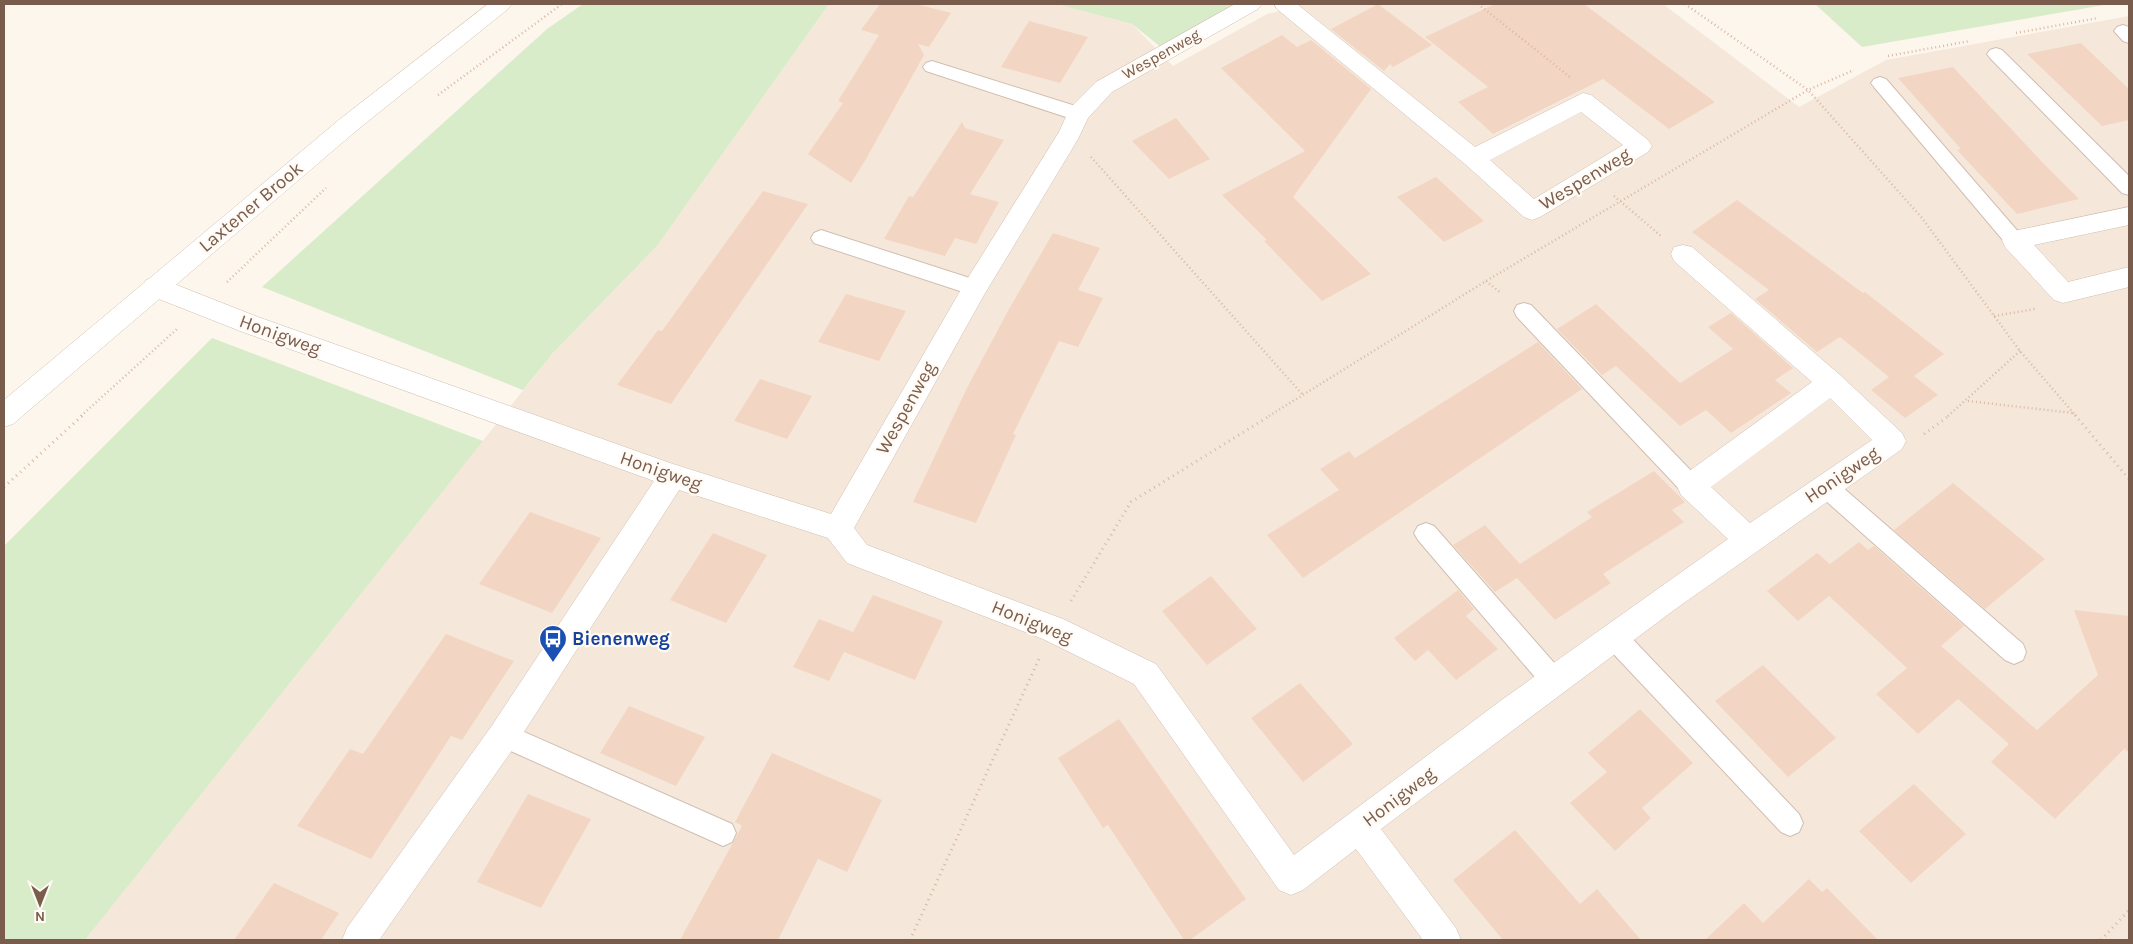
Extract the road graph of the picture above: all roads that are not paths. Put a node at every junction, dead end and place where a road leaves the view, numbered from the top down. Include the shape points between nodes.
1 (502, 4) edge
2 (1251, 4) edge
3 (1284, 4) edge
4 (1996, 54) dead end
5 (932, 67) dead end
6 (1880, 83) dead end
7 (1074, 124) junction
8 (1474, 158) junction
9 (2129, 188) edge
10 (2129, 216) edge
11 (821, 238) dead end
12 (2014, 240) junction
13 (1683, 254) road end
14 (2129, 278) edge
15 (155, 287) junction
16 (975, 288) junction
17 (1524, 311) dead end
18 (1831, 383) junction
19 (4, 416) edge
20 (673, 476) junction
21 (1691, 486) junction
22 (1825, 486) junction
23 (838, 529) junction
24 (1426, 533) dead end
25 (1748, 539) junction
26 (1615, 638) junction
27 (2014, 652) dead end
28 (1554, 681) junction
29 (504, 735) junction
30 (1790, 823) dead end
31 (1359, 826) junction
32 (723, 833) dead end
33 (360, 940) edge
34 (1444, 940) edge

1 - 15 street, Laxtener Brook via 348,125
2 - 7 street, Wespenweg via 1104,86
3 - 8 street, Wespenweg
4 - 9 lane
5 - 7 lane
6 - 12 lane
7 - 16 street, Wespenweg
8 - 8 street, Wespenweg via 1583,101 1640,146 1532,211
10 - 12 street
11 - 16 lane
12 - 14 street via 2063,293
13 - 18 street, Honigweg
15 - 19 street, Laxtener Brook
15 - 20 street, Honigweg via 249,324
16 - 23 street, Wespenweg
17 - 21 lane
18 - 21 street
18 - 22 street, Honigweg via 1892,441
20 - 23 street, Honigweg
20 - 29 street
21 - 25 street
22 - 25 street, Honigweg
22 - 27 lane
23 - 31 street, Honigweg via 857,554 1053,629 1145,674 1292,878
24 - 28 lane
25 - 26 street, Honigweg
26 - 28 street, Honigweg
26 - 30 lane
28 - 31 street, Honigweg
29 - 32 lane
29 - 33 street
31 - 34 street

